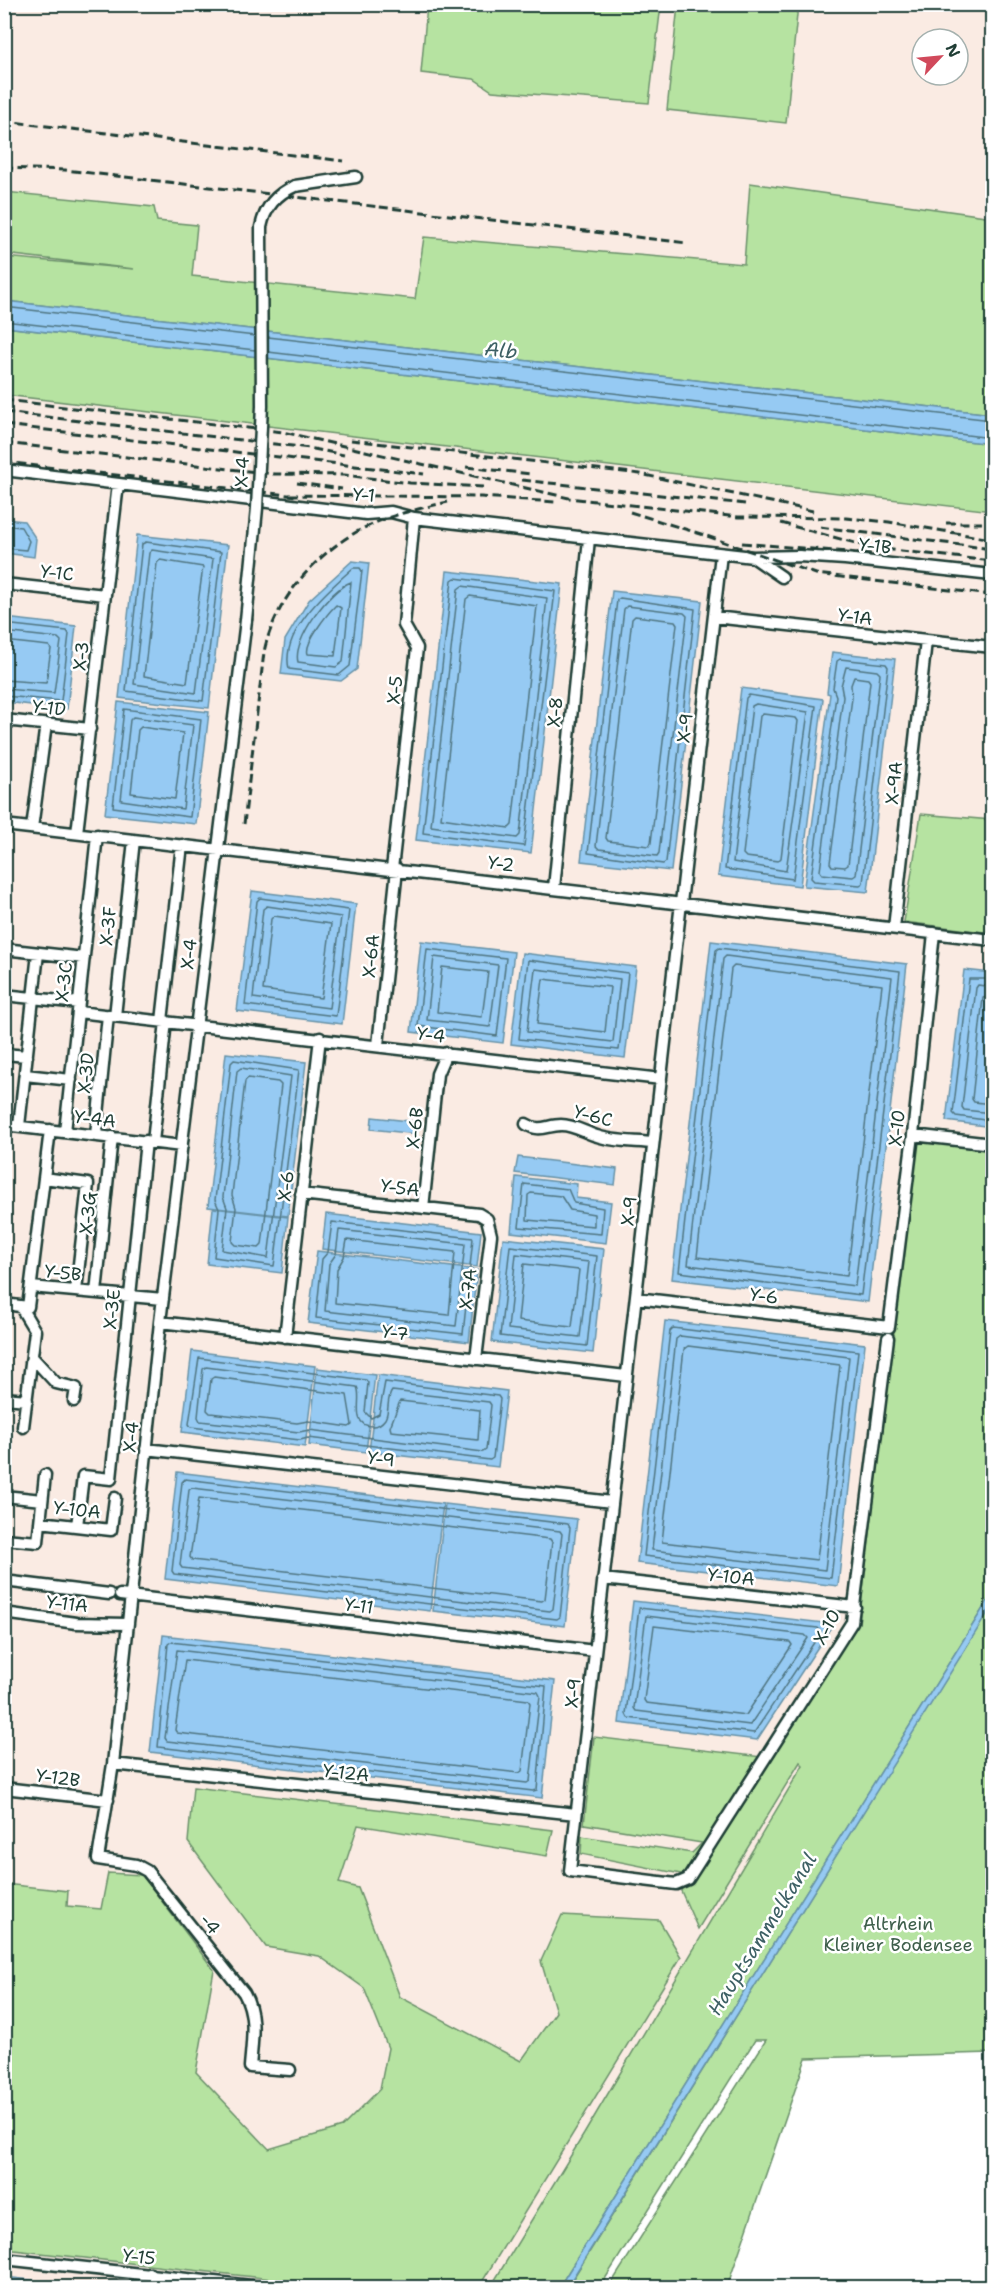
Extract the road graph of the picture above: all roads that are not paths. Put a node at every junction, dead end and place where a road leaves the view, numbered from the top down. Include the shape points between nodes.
1 (356, 177) dead end
2 (4, 470) edge
3 (118, 484) junction
4 (414, 518) junction
5 (589, 539) junction
6 (721, 554) junction
7 (753, 557) junction
8 (993, 575) edge
9 (782, 577) dead end
10 (4, 584) edge
11 (105, 595) junction
12 (714, 616) junction
13 (926, 641) junction
14 (993, 647) edge
15 (4, 720) edge
16 (46, 724) junction
17 (90, 729) junction
18 (4, 825) edge
19 (32, 828) junction
20 (77, 833) junction
21 (97, 835) junction
22 (134, 840) junction
23 (182, 845) junction
24 (219, 850) junction
25 (394, 869) junction
26 (554, 888) junction
27 (682, 903) junction
28 (894, 928) junction
29 (934, 933) junction
30 (993, 940) edge
31 (4, 949) edge
32 (38, 953) junction
33 (84, 958) junction
34 (4, 995) edge
35 (33, 998) junction
36 (78, 1007) junction
37 (112, 1015) junction
38 (164, 1021) junction
39 (197, 1024) junction
40 (320, 1038) junction
41 (378, 1045) junction
42 (446, 1053) junction
43 (4, 1054) edge
44 (27, 1056) junction
45 (25, 1075) junction
46 (661, 1079) junction
47 (71, 1080) junction
48 (526, 1124) dead end
49 (4, 1125) edge
50 (19, 1126) junction
51 (51, 1130) junction
52 (65, 1132) junction
53 (96, 1135) junction
54 (913, 1135) junction
55 (112, 1137) junction
56 (149, 1142) junction
57 (653, 1143) junction
58 (993, 1144) edge
59 (182, 1146) junction
60 (44, 1178) junction
61 (302, 1194) junction
62 (423, 1208) junction
63 (490, 1224) joint
64 (31, 1287) junction
65 (76, 1291) junction
66 (96, 1293) junction
67 (130, 1296) junction
68 (636, 1298) junction
69 (163, 1299) junction
70 (4, 1304) edge
71 (24, 1307) junction
72 (160, 1322) junction
73 (888, 1332) junction
74 (285, 1337) junction
75 (33, 1358) junction
76 (476, 1359) junction
77 (626, 1376) junction
78 (4, 1398) edge
79 (27, 1400) junction
80 (74, 1401) dead end
81 (24, 1427) dead end
82 (146, 1449) junction
83 (45, 1475) dead end
84 (4, 1496) edge
85 (115, 1498) dead end
86 (42, 1500) junction
87 (612, 1502) junction
88 (40, 1522) junction
89 (77, 1526) junction
90 (4, 1539) edge
91 (603, 1579) junction
92 (4, 1581) edge
93 (120, 1595) junction
94 (855, 1607) junction
95 (4, 1613) edge
96 (127, 1624) junction
97 (595, 1651) junction
98 (113, 1764) junction
99 (4, 1788) edge
100 (108, 1800) junction
101 (576, 1814) junction
102 (570, 1871) joint
103 (290, 2070) dead end
104 (4, 2259) edge
105 (150, 2274) junction
106 (149, 2288) edge
107 (269, 2288) edge

1 - 24 street, X-4, bridge via 295,186 273,200 261,227 262,406 257,508
2 - 3 street, Y-1
3 - 4 street, Y-1 via 366,514 391,512
3 - 11 street, X-3
4 - 5 street, Y-1
4 - 25 street, X-5 via 404,625 417,648
5 - 6 street, Y-1
5 - 26 street, X-8
6 - 7 street, Y-1B
6 - 12 street, X-9
7 - 8 street, Y-1B via 844,559
7 - 9 street, Y-1B
10 - 11 street, Y-1C
11 - 17 street, X-3
12 - 13 street, Y-1A
12 - 27 street, X-9
13 - 14 street, Y-1A
13 - 28 street, X-9A
15 - 16 street, Y-1D
16 - 17 street, Y-1D
16 - 19 street
17 - 20 street, X-3
18 - 19 street, Y-2
19 - 20 street, Y-2
20 - 21 street, Y-2
21 - 22 street, Y-2
21 - 33 street, X-3C
22 - 23 street, Y-2
22 - 37 street, X-3F
23 - 24 street, Y-2
23 - 38 street, X-3E
24 - 25 street, Y-2
24 - 39 street, X-4
25 - 26 street, Y-2
25 - 41 street, X-6A
26 - 27 street, Y-2
27 - 28 street, Y-2
27 - 46 street, X-9
28 - 29 street, Y-2
29 - 30 street, Y-2
29 - 54 street, X-10
31 - 32 street
32 - 33 street
32 - 35 street
33 - 36 street, X-3C
34 - 35 street
35 - 36 street
35 - 44 street
36 - 37 street
36 - 47 street, X-3C
37 - 38 street
37 - 53 street, X-3D
38 - 39 street
38 - 56 street, X-3E
39 - 40 street, Y-4
39 - 59 street, X-4
40 - 41 street, Y-4
40 - 61 street, X-6
41 - 42 street, Y-4
42 - 46 street, Y-4
42 - 62 street, X-6B via 436,1074
43 - 44 street
44 - 45 street
45 - 47 street
45 - 50 street
46 - 57 street, X-9
47 - 52 street, X-3C
48 - 57 street, Y-6C via 546,1130 560,1125 581,1128 597,1136
49 - 50 street, Y-4A
50 - 51 street, Y-4A
51 - 52 street, Y-4A
51 - 60 street
52 - 53 street, Y-4A
53 - 55 street, Y-4A
54 - 58 street
54 - 73 street, X-10
55 - 56 street, Y-4A
55 - 66 street, X-3G
56 - 59 street, Y-4A
56 - 67 street, X-3E
57 - 68 street, X-9
59 - 69 street, X-4
60 - 64 street
60 - 65 street via 88,1184
61 - 62 street, Y-5A
61 - 74 street, X-6
62 - 63 street, Y-5A via 479,1214
63 - 76 street, X-7A
64 - 65 street, Y-5B
64 - 71 street
65 - 66 street, Y-5B
66 - 67 street, Y-5B
67 - 69 street, Y-5B
67 - 89 street, X-3E via 111,1479 83,1476
68 - 73 street, Y-6
68 - 77 street, X-9
69 - 72 street, X-4
70 - 71 street
71 - 75 street via 35,1331
72 - 74 street, Y-7
72 - 82 street, X-4
73 - 94 street, X-10
74 - 76 street, Y-7
75 - 79 street
75 - 80 street via 56,1383 76,1388
76 - 77 street, Y-7
77 - 87 street, X-9
78 - 79 street
79 - 81 street
82 - 87 street, Y-9
82 - 93 street, X-4
83 - 86 street
84 - 86 street
85 - 89 street, Y-10A via 111,1530
86 - 88 street
87 - 91 street, X-9
88 - 89 street, Y-10A
88 - 90 street via 38,1542
91 - 94 street, Y-10A
91 - 97 street, X-9
92 - 93 street, Y-11
93 - 96 street, X-4
93 - 97 street, Y-11
94 - 102 street, X-10 via 852,1622 688,1879 676,1884
95 - 96 street, Y-11A via 76,1623
96 - 98 street, X-4
97 - 101 street, X-9
98 - 100 street, X-4
98 - 101 street, Y-12A
99 - 100 street, Y-12B
100 - 103 street, -4 via 98,1859 136,1865 147,1871 244,1992 253,2018 250,2067
101 - 102 street, X-9
104 - 105 street, Y-15
105 - 106 street
105 - 107 street, Y-15

